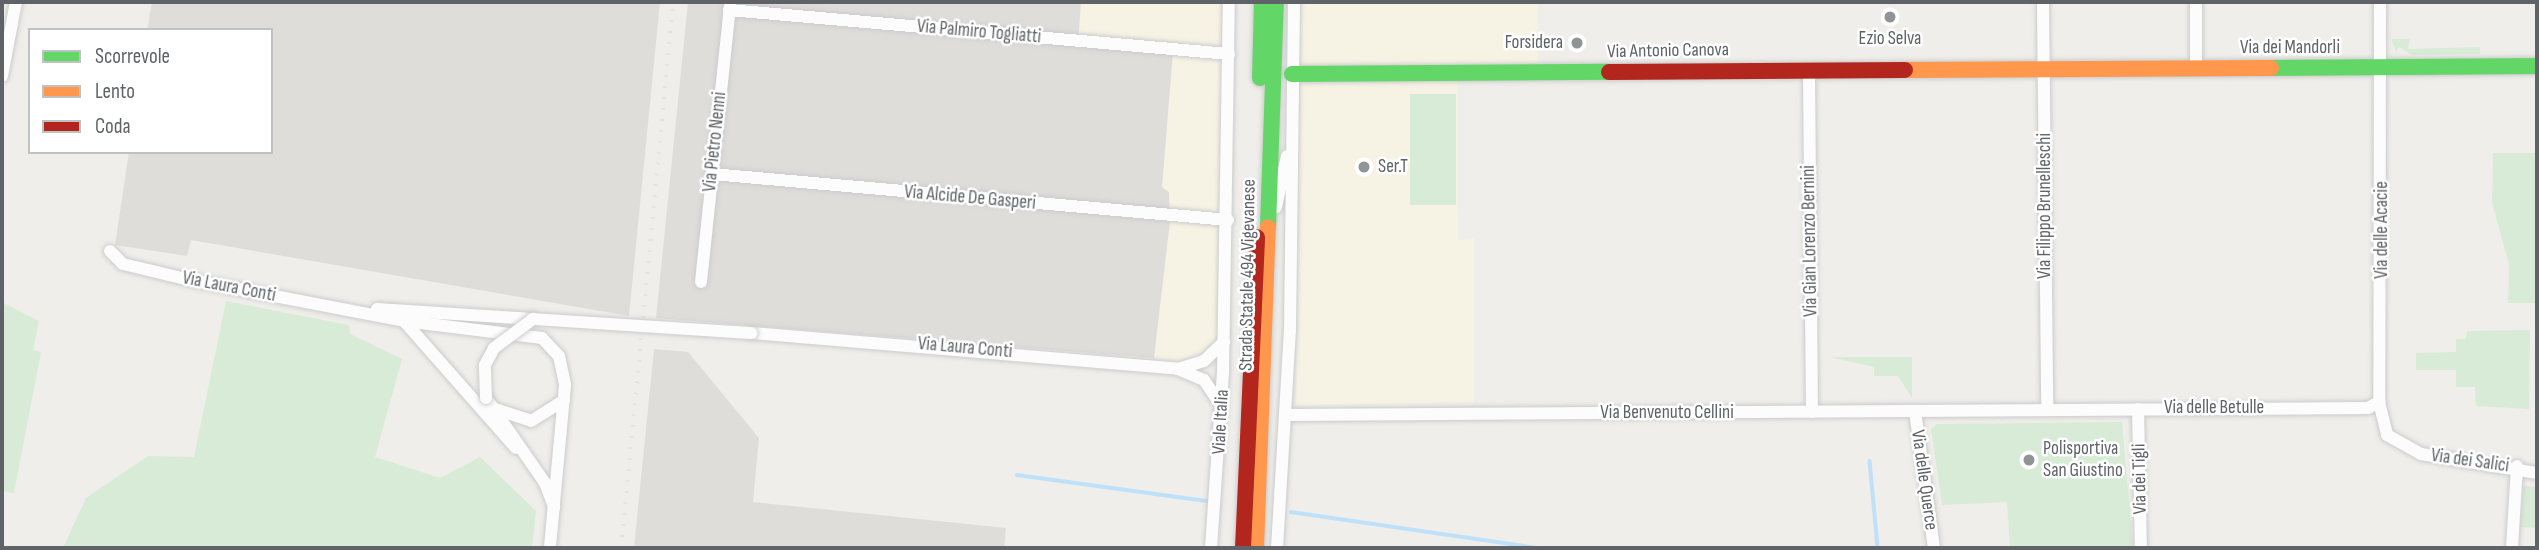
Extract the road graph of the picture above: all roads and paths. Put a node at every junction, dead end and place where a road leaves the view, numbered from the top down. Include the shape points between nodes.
1 (16, 2) edge
2 (1229, 2) edge
3 (1262, 2) edge
4 (1276, 2) edge
5 (1294, 2) edge
6 (2043, 2) edge
7 (2196, 2) edge
8 (2380, 2) edge
9 (730, 6) edge
10 (1230, 54) junction
11 (2537, 66) edge
12 (2381, 68) junction
13 (2196, 69) junction
14 (1808, 71) junction
15 (2044, 71) junction
16 (1292, 74) junction
17 (2, 76) edge
18 (1292, 139) junction
19 (712, 174) junction
20 (1228, 220) junction
21 (1270, 242) junction
22 (110, 251) dead end
23 (701, 282) dead end
24 (354, 310) junction
25 (533, 319) junction
26 (404, 321) junction
27 (1224, 342) junction
28 (1178, 369) junction
29 (564, 400) junction
30 (489, 402) junction
31 (2379, 402) junction
32 (1222, 405) junction
33 (2138, 409) junction
34 (2046, 410) junction
35 (1915, 411) junction
36 (1812, 412) junction
37 (1287, 415) junction
38 (516, 448) junction
39 (2404, 448) joint
40 (2517, 466) junction
41 (2537, 473) edge
42 (554, 514) junction
43 (550, 548) edge
44 (1211, 548) edge
45 (1243, 548) edge
46 (1256, 548) edge
47 (1277, 548) edge
48 (1934, 548) edge
49 (2141, 548) edge
50 (2512, 548) edge

1 - 17 street
2 - 10 street, Viale Italia
3 - 45 street, Strada Statale 494 Vigevanese
4 - 21 street, Strada Statale 494 Vigevanese
5 - 16 street
6 - 15 street, Via Filippo Brunelleschi
7 - 13 street
8 - 12 street, Via delle Acacie
9 - 10 street, Via Palmiro Togliatti
9 - 19 street, Via Pietro Nenni
10 - 20 street, Viale Italia
11 - 12 street, Via dei Mandorli
12 - 13 street, Via dei Mandorli
12 - 31 street, Via delle Acacie
13 - 15 street, Via dei Mandorli
14 - 15 street, Via Antonio Canova
14 - 16 street, Via Antonio Canova
14 - 36 street, Via Gian Lorenzo Bernini
15 - 34 street, Via Filippo Brunelleschi
16 - 18 street
18 - 21 street
18 - 37 street
19 - 20 street, Via Alcide De Gasperi
19 - 23 street, Via Pietro Nenni
20 - 27 street, Viale Italia
21 - 46 street, Strada Statale 494 Vigevanese
22 - 24 street, Via Laura Conti via 123,264
24 - 25 street, Via Laura Conti
24 - 26 street
25 - 28 street, Via Laura Conti, bridge
25 - 30 street, bridge via 494,348 485,365
26 - 29 street via 542,338 562,363
26 - 38 street
27 - 28 street, Via Laura Conti via 1204,361
27 - 32 street, Viale Italia
28 - 32 street, Via Laura Conti via 1204,380
29 - 30 street via 551,414 531,421
29 - 42 street
30 - 38 street
31 - 33 street, Via delle Betulle via 2368,408
31 - 39 street, Via delle Acacie via 2387,435
32 - 44 street, Viale Italia
33 - 34 street, Via delle Betulle
33 - 49 street, Via dei Tigli
34 - 35 street, Via Benvenuto Cellini
35 - 36 street, Via Benvenuto Cellini
35 - 48 street, Via delle Querce
36 - 37 street, Via Benvenuto Cellini
37 - 47 street
38 - 42 street via 548,487
39 - 40 street, Via dei Salici
40 - 41 street, Via dei Salici
40 - 50 street
42 - 43 street

